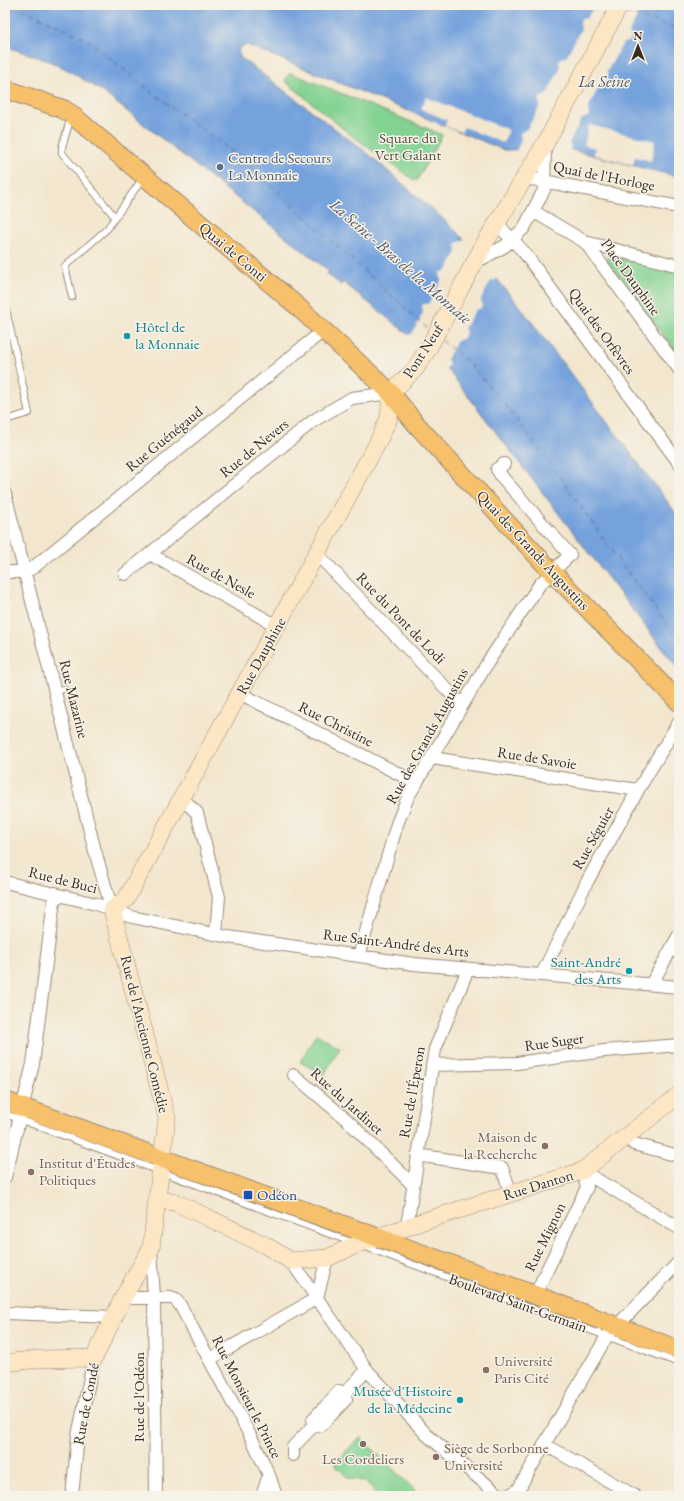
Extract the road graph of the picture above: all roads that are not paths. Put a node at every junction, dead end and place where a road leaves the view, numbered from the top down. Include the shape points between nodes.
1 (620, 5) edge
2 (5, 89) edge
3 (71, 114) junction
4 (536, 175) junction
5 (144, 177) junction
6 (679, 207) edge
7 (533, 211) junction
8 (115, 218) junction
9 (499, 220) junction
10 (512, 240) junction
11 (586, 242) junction
12 (492, 246) junction
13 (679, 266) edge
14 (72, 297) dead end
15 (5, 305) edge
16 (324, 330) junction
17 (679, 369) edge
18 (391, 393) junction
19 (9, 419) dead end
20 (679, 463) edge
21 (504, 464) dead end
22 (5, 494) edge
23 (150, 554) junction
24 (317, 554) junction
25 (5, 572) edge
26 (25, 572) junction
27 (552, 572) junction
28 (125, 574) dead end
29 (278, 626) junction
30 (241, 694) junction
31 (679, 702) edge
32 (462, 705) junction
33 (679, 722) edge
34 (432, 758) junction
35 (417, 783) junction
36 (638, 790) junction
37 (182, 798) junction
38 (5, 882) edge
39 (55, 893) junction
40 (112, 910) junction
41 (216, 934) junction
42 (679, 935) edge
43 (359, 956) junction
44 (468, 969) junction
45 (542, 974) junction
46 (652, 984) junction
47 (679, 987) edge
48 (679, 1045) edge
49 (432, 1065) junction
50 (294, 1075) dead end
51 (679, 1095) edge
52 (5, 1101) edge
53 (20, 1113) junction
54 (5, 1114) edge
55 (627, 1137) junction
56 (417, 1155) junction
57 (679, 1156) edge
58 (162, 1165) junction
59 (582, 1172) junction
60 (5, 1177) edge
61 (413, 1185) junction
62 (512, 1193) junction
63 (158, 1198) junction
64 (407, 1226) junction
65 (679, 1228) edge
66 (376, 1237) junction
67 (358, 1244) junction
68 (151, 1248) junction
69 (327, 1258) junction
70 (291, 1261) junction
71 (679, 1262) edge
72 (535, 1295) junction
73 (123, 1298) junction
74 (154, 1298) junction
75 (317, 1298) junction
76 (5, 1313) edge
77 (114, 1317) junction
78 (611, 1331) junction
79 (679, 1350) edge
80 (94, 1358) junction
81 (210, 1360) junction
82 (5, 1363) edge
83 (679, 1363) edge
84 (367, 1370) junction
85 (544, 1444) junction
86 (293, 1455) dead end
87 (269, 1475) junction
88 (516, 1495) edge
89 (72, 1496) edge
90 (156, 1496) edge
91 (262, 1496) edge
92 (276, 1496) edge
93 (635, 1496) edge

1 - 4 street via 545,144
2 - 3 main road, Quai de Conti
3 - 5 main road, Quai de Conti
3 - 8 lane via 62,153
4 - 6 street, Quai de l'Horloge
4 - 7 street via 544,190
4 - 9 street, Pont Neuf
5 - 8 lane
5 - 16 main road, Quai de Conti
7 - 10 street via 524,228
7 - 11 street
8 - 14 lane via 107,229 65,266
9 - 10 street, Quai des Orfèvres via 502,229
9 - 12 street, Pont Neuf
10 - 12 street
10 - 20 street, Quai des Orfèvres via 523,251
11 - 13 street, Place Dauphine
11 - 17 street, Place Dauphine
12 - 18 street, Pont Neuf via 474,263 428,349 411,374
15 - 19 lane via 29,413
16 - 18 main road, Quai de Conti
16 - 26 street, Rue Guénégaud
18 - 23 street, Rue de Nevers via 352,398 313,421
18 - 24 street, Rue Dauphine via 389,418 385,430
18 - 27 main road, Quai des Grands Augustins
21 - 27 street, Rue des Grands Augustins via 498,469 502,476 569,552 569,557
22 - 26 street, Rue Mazarine
23 - 28 street, Rue de Nevers
23 - 29 street, Rue de Nesle
24 - 29 street, Rue Dauphine
24 - 32 street, Rue du Pont de Lodi
25 - 26 street
26 - 40 street, Rue Mazarine via 60,690 95,851
27 - 31 main road, Quai des Grands Augustins
27 - 32 street, Rue des Grands Augustins via 540,584
29 - 30 street, Rue Dauphine
30 - 35 street, Rue Christine
30 - 37 street, Rue Dauphine
32 - 34 street, Rue des Grands Augustins
33 - 36 street, Rue Séguier
34 - 35 street, Rue des Grands Augustins
34 - 36 street, Rue de Savoie
35 - 43 street, Rue des Grands Augustins via 397,824
36 - 45 street, Rue Séguier via 588,880
37 - 40 street, Rue Dauphine via 126,899
37 - 41 street via 197,813 219,897
38 - 39 street, Rue de Buci
39 - 40 street, Rue de Buci
39 - 53 street via 33,1064
40 - 41 street, Rue Saint-André des Arts via 132,917
40 - 58 street, Rue de l'Ancienne Comédie via 167,1118
41 - 43 street, Rue Saint-André des Arts
42 - 46 street
43 - 44 street, Rue Saint-André des Arts
44 - 45 street, Rue Saint-André des Arts
44 - 49 street, Rue de l'Éperon via 435,1049
45 - 46 street, Rue Saint-André des Arts
46 - 47 street, Rue Saint-André des Arts
48 - 49 street, Rue Suger via 604,1051 517,1063
49 - 56 street, Rue de l'Éperon
50 - 61 street, Rue du Jardinet via 347,1120
51 - 55 street, Rue Danton
52 - 53 main road, Boulevard Saint-Germain
53 - 54 lane, Boulevard Saint-Germain
53 - 58 main road, Boulevard Saint-Germain
53 - 60 street via 18,1132
55 - 57 street via 634,1144
55 - 59 street, Rue Danton
56 - 61 street, Rue de l'Éperon
56 - 62 street via 502,1168
58 - 63 street, Rue de l'Ancienne Comédie
58 - 66 main road, Boulevard Saint-Germain
58 - 67 lane, Boulevard Saint-Germain
59 - 62 street, Rue Danton
59 - 65 street
59 - 72 street, Rue Mignon via 587,1187
61 - 64 street, Rue de l'Éperon
62 - 64 street, Rue Danton
63 - 68 street, Rue de l'Ancienne Comédie
63 - 70 street via 178,1203 265,1245
64 - 66 street, Rue Danton
66 - 67 street
66 - 72 main road, Boulevard Saint-Germain
67 - 69 street
67 - 78 lane, Boulevard Saint-Germain
68 - 73 street, Rue de Condé
68 - 74 street, Rue de l'Odéon
69 - 70 street
69 - 75 street
70 - 75 street
71 - 78 street
72 - 78 main road, Boulevard Saint-Germain
73 - 74 street
73 - 77 street, Rue de Condé
74 - 81 street, Rue Monsieur le Prince via 176,1300
74 - 90 street, Rue de l'Odéon
75 - 81 street
75 - 84 street
76 - 77 street
77 - 80 street, Rue de Condé
78 - 79 main road, Boulevard Saint-Germain
78 - 83 lane, Boulevard Saint-Germain
78 - 85 street
80 - 82 street via 39,1359
80 - 89 street, Rue de Condé via 78,1436
81 - 87 street, Rue Monsieur le Prince
84 - 86 street via 343,1395 346,1399 329,1410 320,1426 316,1423 293,1447
84 - 88 street via 427,1435 498,1494
85 - 88 street
85 - 93 street
87 - 91 street
87 - 92 street, Rue Monsieur le Prince

